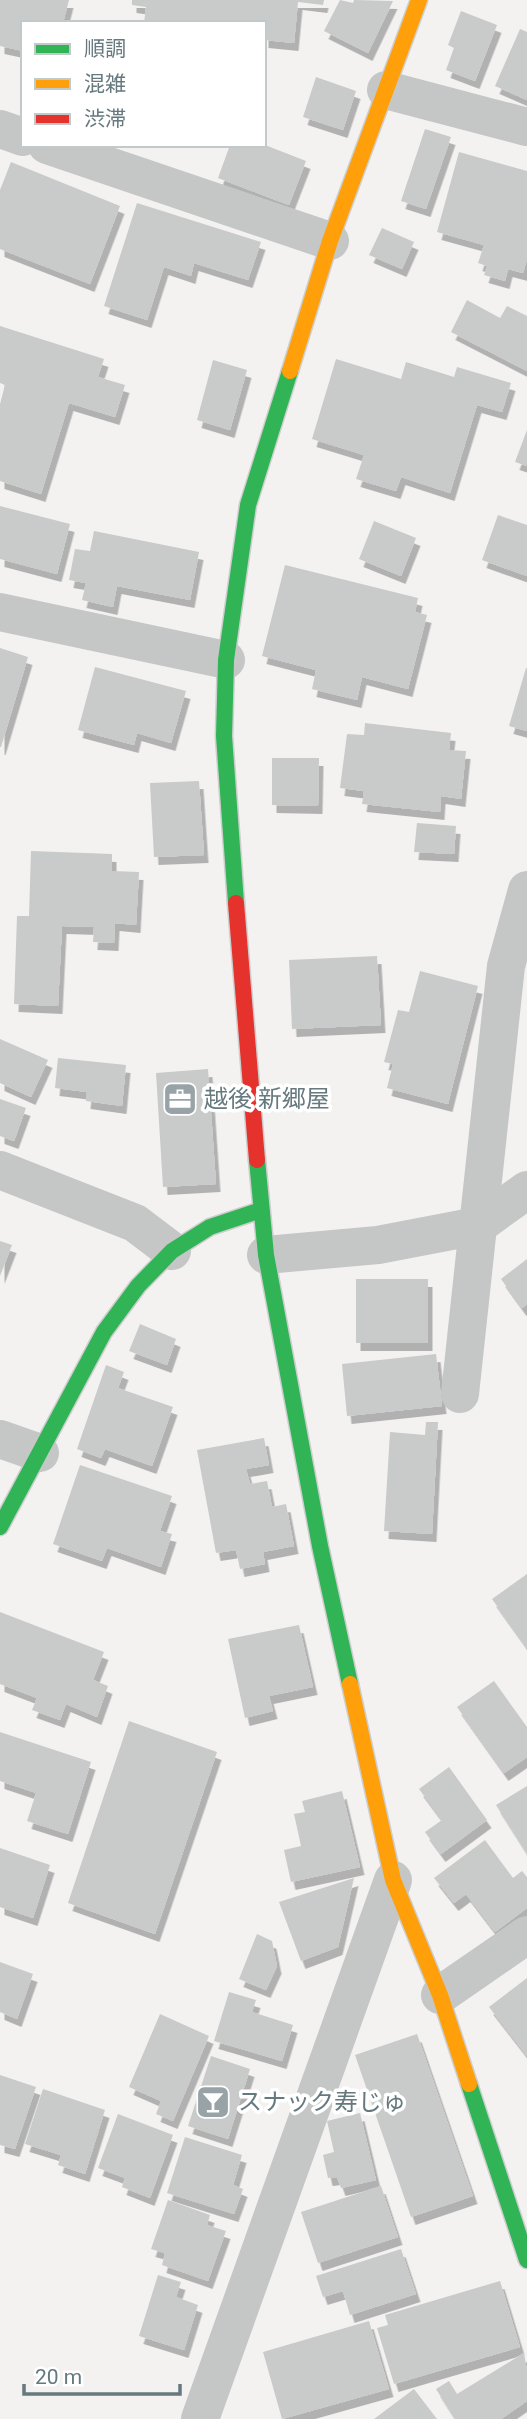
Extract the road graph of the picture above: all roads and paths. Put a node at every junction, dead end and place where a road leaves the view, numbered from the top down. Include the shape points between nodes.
1 (419, 0) edge
2 (386, 90) junction
3 (527, 127) edge
4 (0, 129) edge
5 (21, 136) edge
6 (53, 147) edge
7 (330, 241) junction
8 (0, 612) edge
9 (226, 660) junction
10 (527, 890) edge
11 (0, 1170) edge
12 (527, 1190) edge
13 (261, 1210) junction
14 (477, 1226) junction
15 (172, 1251) junction
16 (266, 1255) junction
17 (460, 1394) dead end
18 (0, 1439) edge
19 (40, 1453) junction
20 (0, 1527) edge
21 (393, 1880) junction
22 (527, 1935) edge
23 (440, 1995) junction
24 (527, 2260) edge
25 (200, 2419) edge

1 - 2 street
2 - 3 street
2 - 7 street
4 - 5 street
6 - 7 street
7 - 9 street via 248,505
8 - 9 street
9 - 13 street via 228,802
10 - 14 street via 506,966
11 - 15 street via 135,1223
12 - 14 street
13 - 15 street via 211,1227
13 - 16 street
14 - 16 street via 378,1245
14 - 17 street
15 - 19 street via 138,1286 104,1332
16 - 21 street via 320,1546
18 - 19 street
19 - 20 street
21 - 23 street
21 - 25 street
22 - 23 street
23 - 24 street

